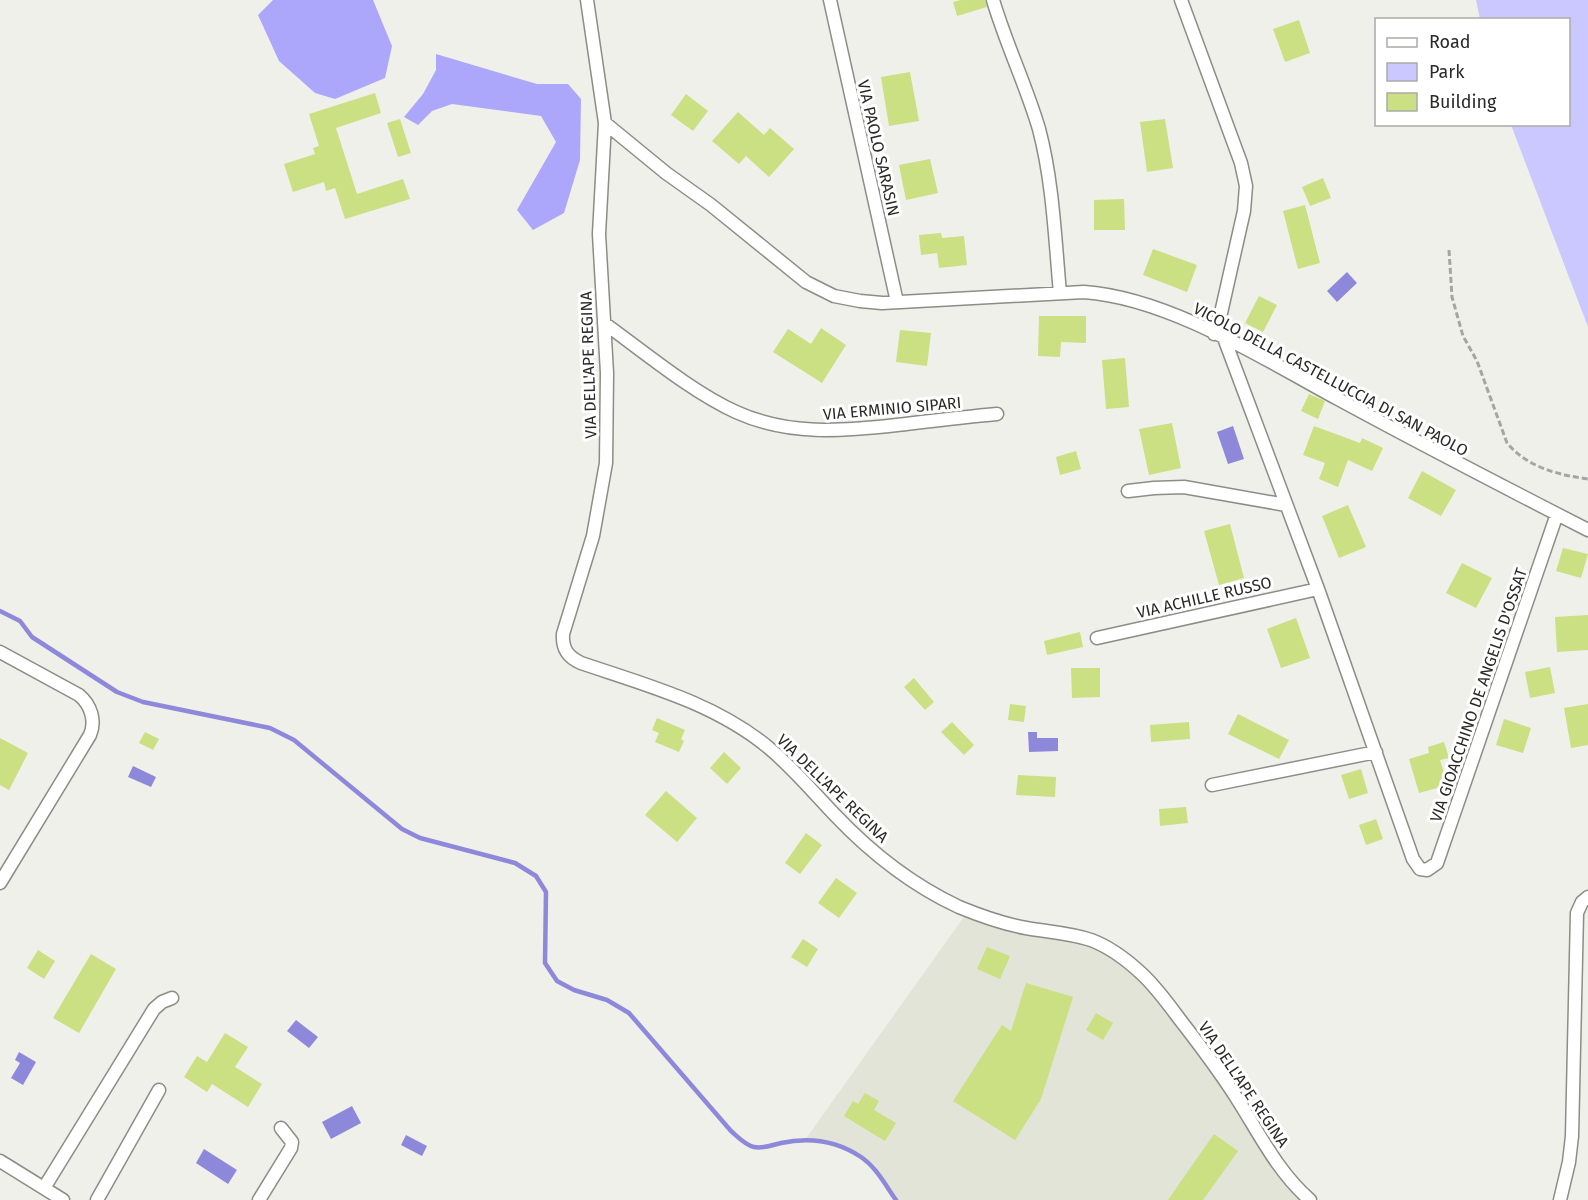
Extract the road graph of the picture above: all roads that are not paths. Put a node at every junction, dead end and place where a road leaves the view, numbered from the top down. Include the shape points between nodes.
1 (587, 0) edge
2 (830, 0) edge
3 (993, 0) edge
4 (1181, 0) edge
5 (605, 123) junction
6 (1060, 293) junction
7 (897, 302) junction
8 (604, 323) junction
9 (1219, 336) junction
10 (997, 414) dead end
11 (1128, 491) dead end
12 (1286, 504) junction
13 (1557, 514) junction
14 (1588, 530) edge
15 (1318, 589) junction
16 (1097, 638) dead end
17 (0, 652) edge
18 (1376, 752) junction
19 (1212, 785) dead end
20 (0, 883) edge
21 (1588, 897) edge
22 (172, 998) dead end
23 (159, 1090) dead end
24 (281, 1128) dead end
25 (0, 1161) edge
26 (44, 1188) junction
27 (63, 1200) edge
28 (97, 1200) edge
29 (259, 1200) edge
30 (1310, 1200) edge
31 (1560, 1200) edge

1 - 5 street, VIA DELL'APE REGINA
2 - 7 street, VIA PAOLO SARASIN
3 - 6 street via 1042,142
4 - 9 street via 1246,186
5 - 7 street, VICOLO DELLA CASTELLUCCIA DI SAN PAOLO via 812,286 853,300
5 - 8 street, VIA DELL'APE REGINA via 600,234
6 - 7 street, VICOLO DELLA CASTELLUCCIA DI SAN PAOLO
6 - 9 street, VICOLO DELLA CASTELLUCCIA DI SAN PAOLO via 1096,293 1127,299
8 - 10 street, VIA ERMINIO SIPARI via 711,399 778,427 847,430
8 - 30 street, VIA DELL'APE REGINA via 606,463 593,536 563,634 567,654 581,663 699,705 748,733 782,759 867,846 900,873 942,898 1010,925 1092,940 1119,956 1140,972 1173,1011 1212,1061 1278,1165
9 - 12 street
9 - 13 street, VICOLO DELLA CASTELLUCCIA DI SAN PAOLO
11 - 12 street via 1184,487
12 - 15 street
13 - 14 street, VICOLO DELLA CASTELLUCCIA DI SAN PAOLO
13 - 18 street, VIA GIOACCHINO DE ANGELIS D'OSSAT via 1437,863 1427,870 1416,865
15 - 16 street, VIA ACHILLE RUSSO
15 - 18 street
17 - 20 street via 79,695 93,722 90,735
18 - 19 street
21 - 31 street via 1577,913 1572,1136
22 - 26 street via 154,1009
23 - 28 street
24 - 29 street via 292,1142 291,1148
25 - 26 street
26 - 27 street

